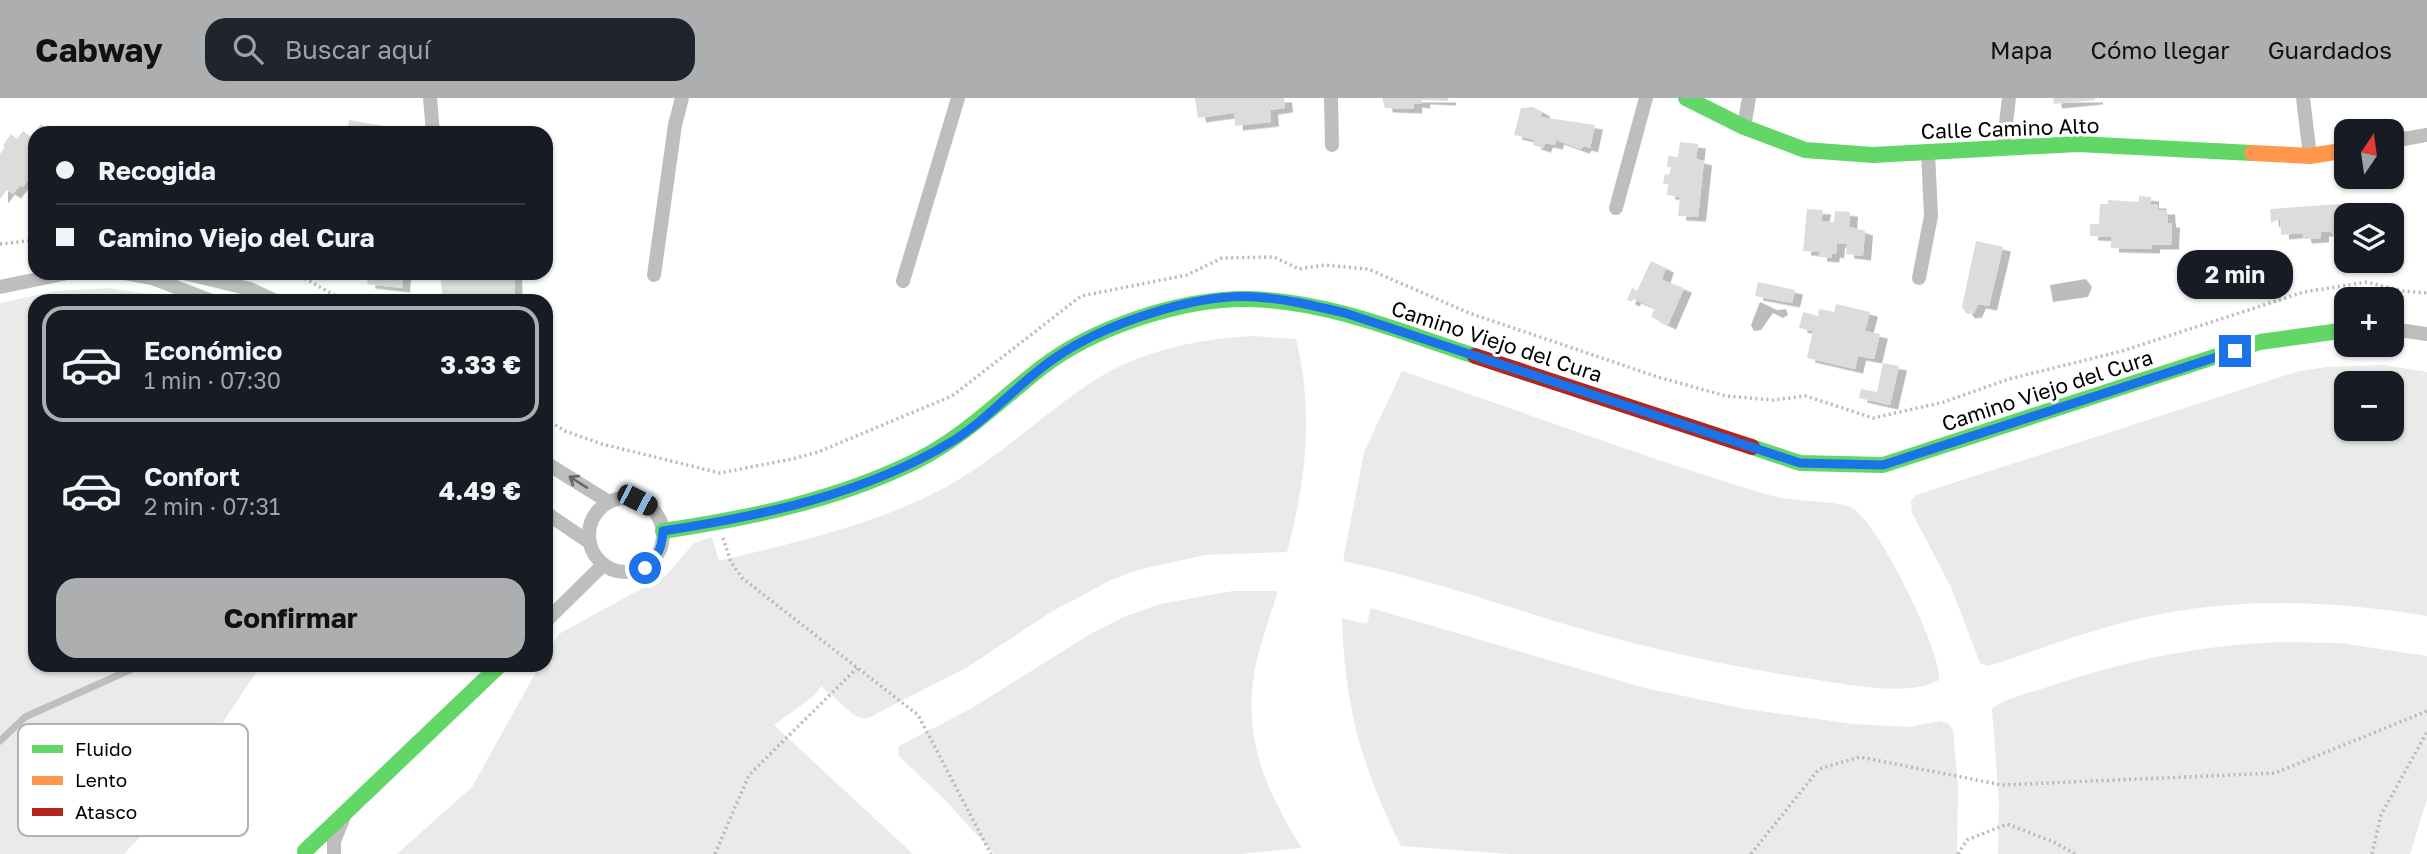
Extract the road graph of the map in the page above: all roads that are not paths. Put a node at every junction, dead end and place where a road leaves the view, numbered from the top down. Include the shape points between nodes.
1 (430, 98) edge
2 (682, 98) edge
3 (958, 98) edge
4 (1331, 98) edge
5 (1646, 98) edge
6 (1686, 98) edge
7 (1749, 98) edge
8 (2009, 98) edge
9 (2303, 98) edge
10 (432, 126) edge
11 (1744, 127) junction
12 (2427, 135) edge
13 (2404, 139) edge
14 (1332, 145) dead end
15 (2003, 148) junction
16 (2334, 151) edge
17 (1928, 152) junction
18 (2310, 156) junction
19 (1616, 208) dead end
20 (654, 275) dead end
21 (1919, 278) dead end
22 (34, 280) edge
23 (158, 280) edge
24 (213, 280) edge
25 (903, 281) dead end
26 (0, 287) edge
27 (195, 294) edge
28 (261, 294) edge
29 (2404, 331) edge
30 (2334, 332) edge
31 (2427, 334) edge
32 (553, 467) edge
33 (609, 502) junction
34 (553, 518) edge
35 (663, 531) junction
36 (589, 542) junction
37 (603, 565) junction
38 (553, 614) edge
39 (125, 672) edge
40 (493, 672) edge
41 (0, 741) edge
42 (345, 814) junction
43 (306, 853) edge
44 (334, 854) edge

1 - 10 street
2 - 20 street
3 - 25 street
4 - 14 street
5 - 19 street
6 - 11 street, Calle Camino Alto
7 - 11 street
8 - 15 street
9 - 18 street
11 - 17 street, Calle Camino Alto via 1805,150 1873,155
12 - 13 street
15 - 17 street, Calle Camino Alto
15 - 18 street, Calle Camino Alto via 2078,144
16 - 18 street, Calle Camino Alto
17 - 21 street via 1931,216
22 - 26 street
23 - 27 street
24 - 28 street
29 - 31 street
30 - 35 street, Camino Viejo del Cura via 2260,342 1883,465 1800,463 1333,310 1252,297 1187,303 1129,321 1056,358 953,441 869,483 719,522
33 -> 32 street
33 - 35 street via 630,499 650,506
33 - 36 street via 597,512
34 - 36 street
35 - 37 street via 656,558 645,568 617,572
36 - 37 street
37 - 38 street
39 - 41 lane via 25,717
40 - 42 street
42 - 43 street
42 - 44 street

